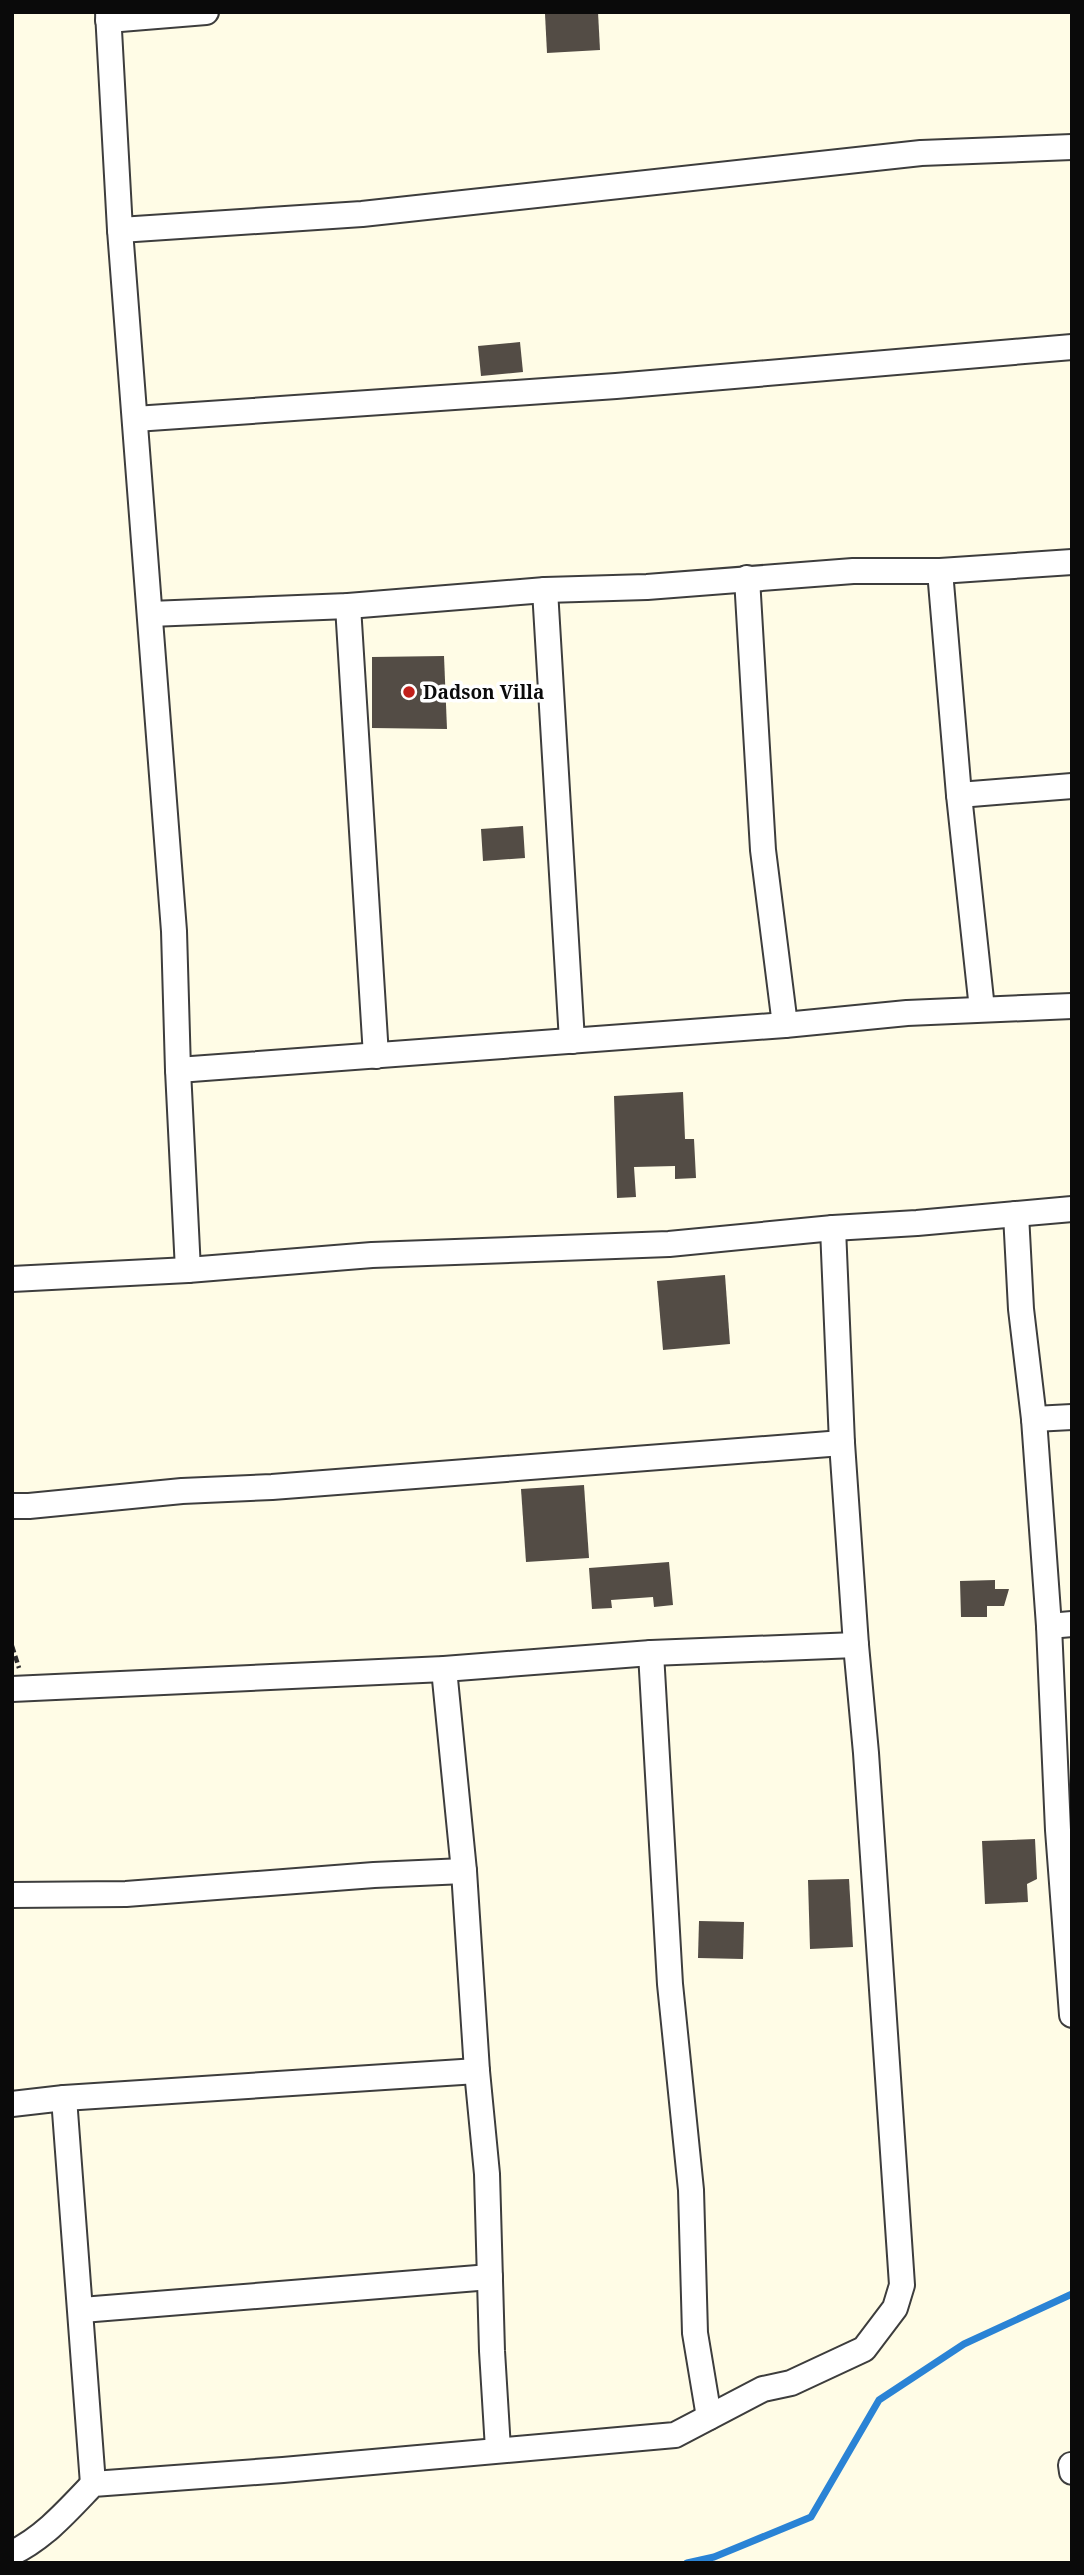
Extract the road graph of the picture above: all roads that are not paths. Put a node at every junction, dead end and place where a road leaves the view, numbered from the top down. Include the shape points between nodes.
1 (206, 12) edge
2 (108, 16) edge
3 (1072, 147) edge
4 (120, 230) junction
5 (1072, 347) edge
6 (135, 419) junction
7 (1072, 562) edge
8 (940, 571) junction
9 (747, 578) junction
10 (545, 590) junction
11 (348, 606) junction
12 (150, 614) junction
13 (1072, 786) edge
14 (959, 794) junction
15 (1072, 1006) edge
16 (982, 1009) junction
17 (785, 1025) junction
18 (572, 1041) junction
19 (376, 1056) junction
20 (178, 1070) junction
21 (1072, 1209) edge
22 (1016, 1214) junction
23 (833, 1228) junction
24 (188, 1270) junction
25 (12, 1279) edge
26 (1072, 1417) edge
27 (1034, 1419) junction
28 (842, 1443) junction
29 (12, 1506) edge
30 (1060, 1625) edge
31 (856, 1645) junction
32 (651, 1653) junction
33 (444, 1669) junction
34 (12, 1689) edge
35 (1065, 1829) edge
36 (464, 1871) junction
37 (12, 1895) edge
38 (1072, 2015) edge
39 (477, 2071) junction
40 (64, 2098) junction
41 (12, 2104) edge
42 (489, 2277) junction
43 (82, 2310) junction
44 (709, 2417) junction
45 (498, 2449) junction
46 (1071, 2465) edge
47 (1072, 2472) edge
48 (93, 2484) junction
49 (12, 2553) edge

1 - 2 street
2 - 4 street
3 - 4 street via 920,153 362,214
4 - 6 street
5 - 6 street via 616,386
6 - 12 street
7 - 8 street
8 - 9 street
8 - 14 street
9 - 10 street
9 - 17 street via 763,850
10 - 11 street
10 - 18 street
11 - 12 street
11 - 19 street
12 - 20 street via 174,931
13 - 14 street
14 - 16 street
15 - 16 street
16 - 17 street
17 - 18 street
18 - 19 street
19 - 20 street
20 - 24 street
21 - 22 street
22 - 23 street
22 - 27 street
23 - 24 street via 668,1244 372,1255
23 - 28 street
24 - 25 street
26 - 27 street
27 - 30 street
28 - 29 street
28 - 31 street
30 - 35 street
31 - 32 street
31 - 44 street via 902,2285 895,2308 864,2349 800,2380 763,2389
32 - 33 street
32 - 44 street via 670,1984 691,2190 695,2333
33 - 34 street
33 - 36 street
35 - 38 street
36 - 37 street via 126,1894
36 - 39 street
39 - 40 street
39 - 42 street via 487,2174
40 - 41 street
40 - 43 street
42 - 43 street
42 - 45 street
43 - 48 street
44 - 45 street via 675,2435
45 - 48 street
46 - 47 street
48 - 49 street via 28,2546

